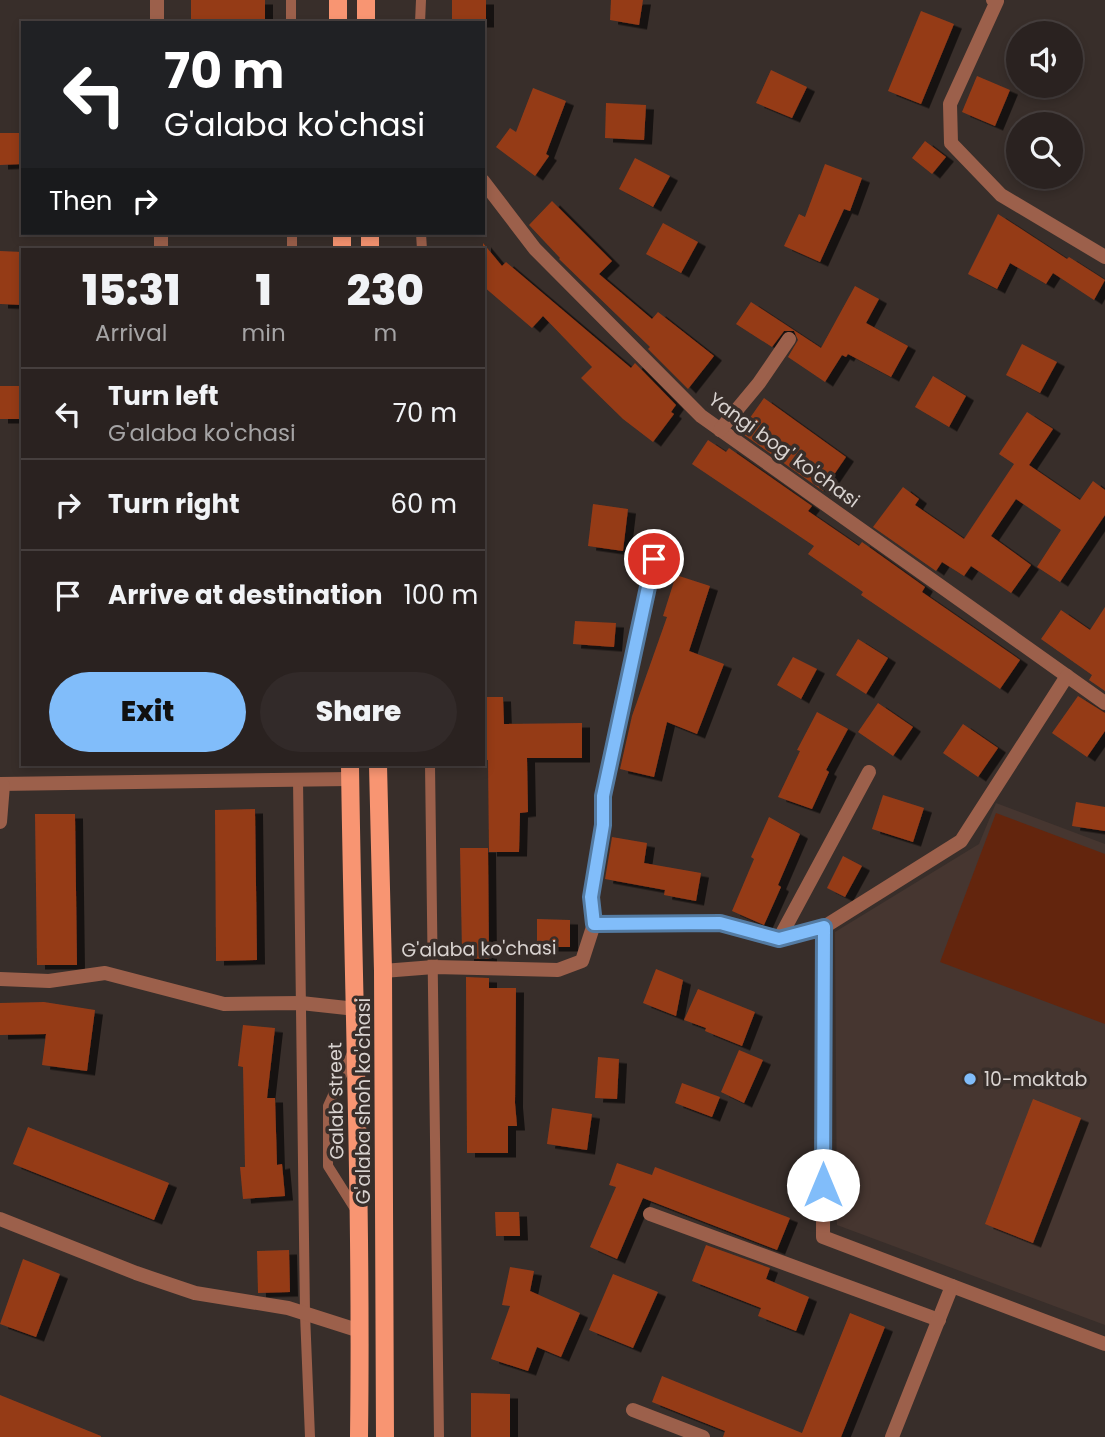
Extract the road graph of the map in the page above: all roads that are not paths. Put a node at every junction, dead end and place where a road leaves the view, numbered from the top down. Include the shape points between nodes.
1 (157, 0) edge
2 (291, 0) edge
3 (338, 0) edge
4 (366, 0) edge
5 (421, 0) edge
6 (993, 0) edge
7 (158, 21) edge
8 (291, 21) edge
9 (338, 21) edge
10 (366, 21) edge
11 (420, 21) edge
12 (485, 184) edge
13 (1105, 257) edge
14 (789, 339) dead end
15 (720, 430) junction
16 (654, 559) dead end
17 (1068, 676) junction
18 (1105, 703) edge
19 (377, 766) edge
20 (430, 766) edge
21 (350, 772) edge
22 (869, 772) dead end
23 (298, 780) junction
24 (2, 785) edge
25 (0, 822) edge
26 (594, 924) junction
27 (824, 927) junction
28 (779, 939) junction
29 (433, 967) junction
30 (383, 971) junction
31 (0, 979) edge
32 (301, 1003) junction
33 (356, 1009) junction
34 (356, 1043) junction
35 (359, 1214) junction
36 (650, 1214) dead end
37 (0, 1219) edge
38 (952, 1286) junction
39 (305, 1314) junction
40 (939, 1320) junction
41 (360, 1331) junction
42 (1105, 1345) edge
43 (633, 1410) dead end
44 (310, 1437) edge
45 (359, 1437) edge
46 (385, 1437) edge
47 (439, 1437) edge
48 (703, 1437) edge
49 (892, 1437) edge

1 - 7 street
2 - 8 lane
3 - 9 main road
4 - 10 main road
5 - 11 lane
6 - 13 street via 996,2 950,104 951,143 1001,195
12 - 15 street, Yangi bog' ko'chasi via 536,249
14 - 15 street
15 - 17 street, Yangi bog' ko'chasi
16 - 26 street via 603,796 591,897
17 - 18 street, Yangi bog' ko'chasi
17 - 27 street via 961,841
19 - 30 main road, G'alaba shoh ko'chasi
20 - 29 lane
21 - 23 street
21 - 33 main road, Galab street
22 - 28 street
23 - 24 street
23 - 32 lane
24 - 25 street
26 - 28 street via 720,923
26 - 29 street, G'alaba ko'chasi via 582,961 558,970
27 - 28 street
27 - 38 street via 823,1237
29 - 30 street, G'alaba ko'chasi
29 - 47 lane
30 - 46 main road, G'alaba shoh ko'chasi
31 - 32 street via 49,981 106,973 224,1004
32 - 33 street
32 - 39 lane
33 - 34 main road, Galab street
34 - 35 main road, Galab street
34 - 35 lane via 328,1106 328,1166
35 - 41 main road, Galab street
36 - 40 street
37 - 39 street via 195,1293
38 - 40 street
38 - 42 street
39 - 41 street
39 - 44 lane
40 - 49 street
41 - 45 main road, Galab street
43 - 48 street

